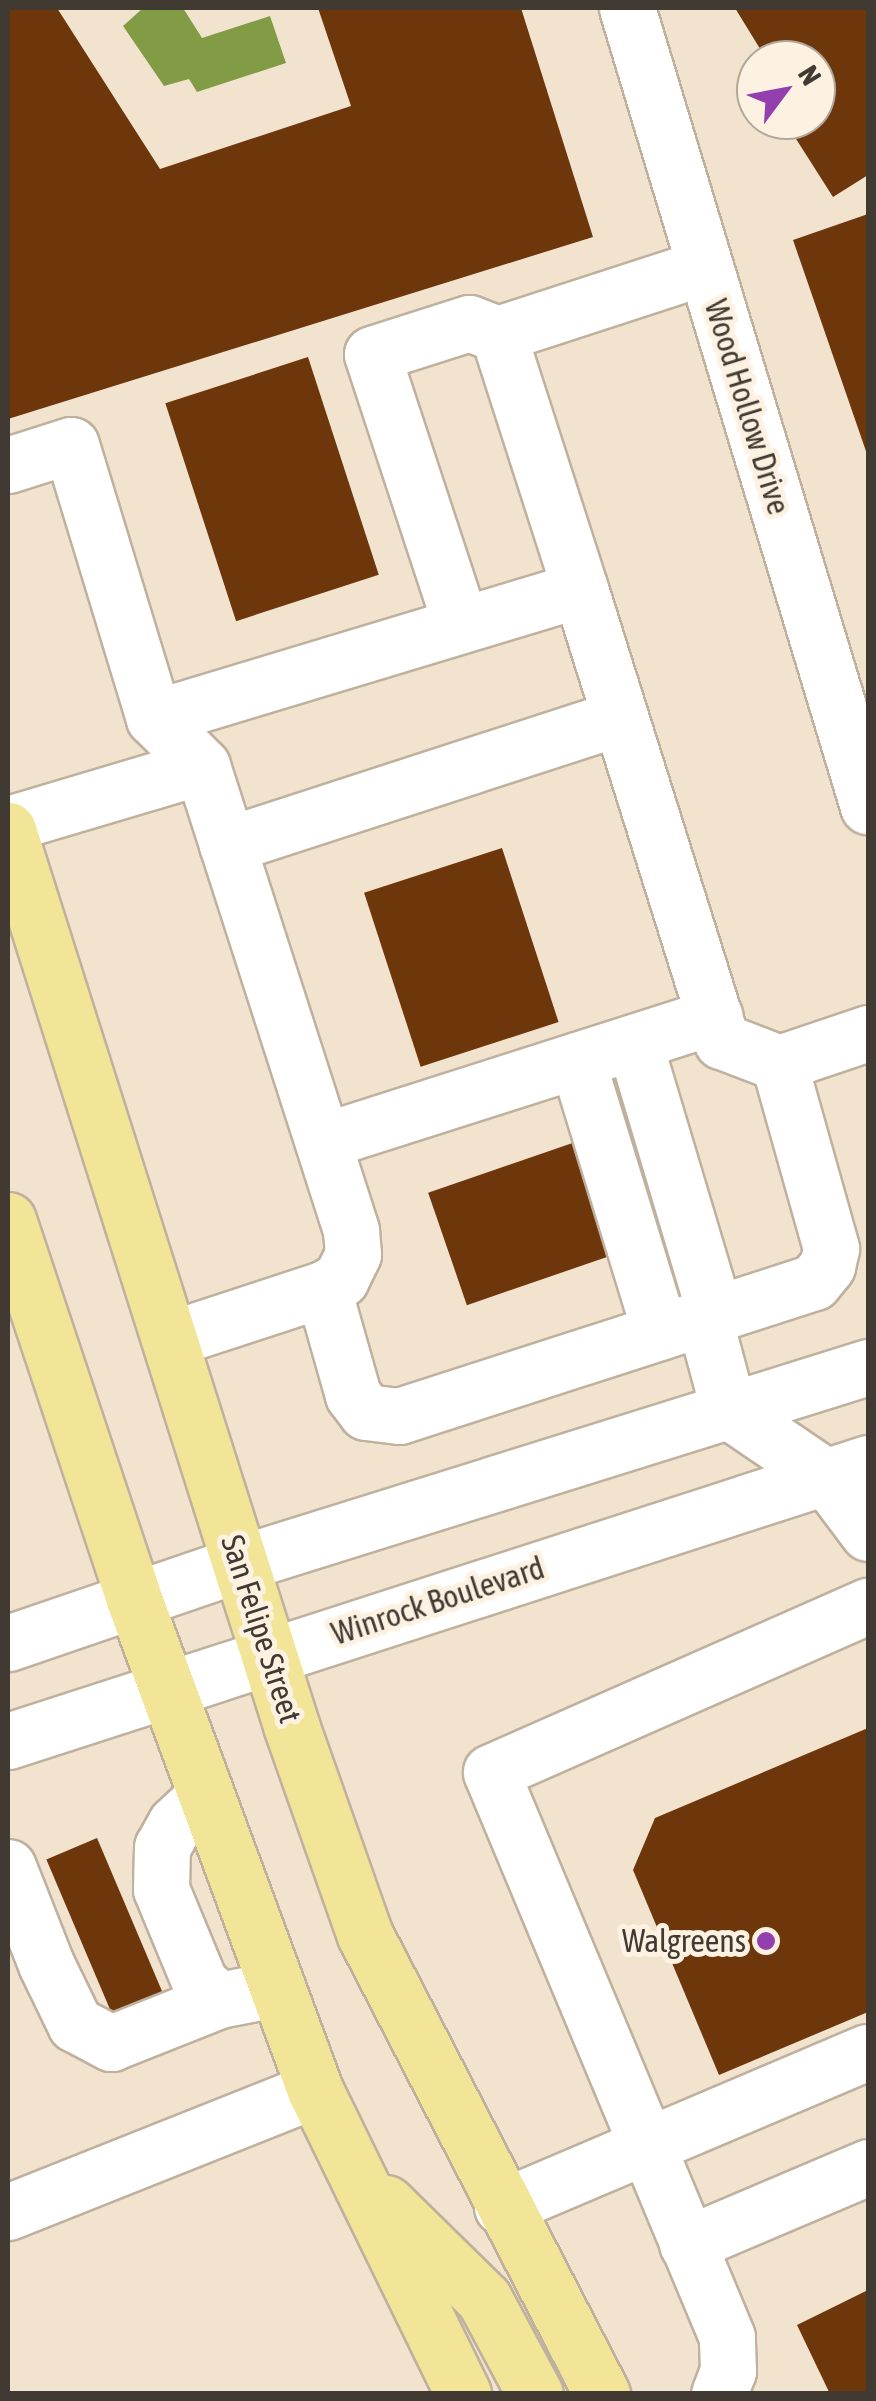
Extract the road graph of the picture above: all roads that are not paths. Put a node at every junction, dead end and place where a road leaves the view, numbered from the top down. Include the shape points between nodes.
1 (627, 8) edge
2 (704, 267) junction
3 (498, 334) junction
4 (8, 465) edge
5 (580, 589) junction
6 (461, 625) junction
7 (620, 717) junction
8 (154, 718) junction
9 (202, 766) junction
10 (868, 806) edge
11 (8, 827) edge
12 (227, 845) junction
13 (868, 1033) edge
14 (639, 1040) junction
15 (779, 1063) junction
16 (323, 1141) junction
17 (8, 1220) edge
18 (323, 1290) junction
19 (702, 1318) junction
20 (170, 1338) junction
21 (868, 1367) edge
22 (729, 1411) junction
23 (847, 1470) edge
24 (868, 1532) edge
25 (241, 1563) junction
26 (134, 1600) junction
27 (868, 1606) edge
28 (8, 1643) edge
29 (270, 1655) junction
30 (166, 1688) junction
31 (8, 1740) edge
32 (206, 1795) junction
33 (8, 1867) edge
34 (278, 1990) junction
35 (219, 2000) junction
36 (868, 2052) edge
37 (316, 2090) junction
38 (646, 2143) junction
39 (868, 2167) edge
40 (356, 2173) junction
41 (502, 2207) junction
42 (8, 2212) edge
43 (688, 2244) junction
44 (463, 2394) edge
45 (534, 2394) edge
46 (602, 2394) edge
47 (719, 2394) edge

1 - 2 street, Wood Hollow Drive
2 - 3 street
2 - 10 street, Wood Hollow Drive
3 - 5 street
3 - 6 street via 469,323 372,354
4 - 8 street via 71,445
5 - 6 street
5 - 7 street
6 - 8 street
7 - 12 street
7 - 14 street
8 - 9 street
9 - 11 street
9 - 12 street
11 - 20 main road, San Felipe Street
12 - 16 street
13 - 15 street
14 - 15 street via 722,1041
14 - 16 street
14 - 19 street
14 - 19 street
15 - 19 street via 831,1248 827,1266 814,1282
16 - 18 street via 353,1254 341,1279
17 - 26 main road
18 - 19 street via 353,1395 366,1412 399,1416
18 - 20 street
19 - 22 street
20 - 25 main road, San Felipe Street
21 - 22 street
22 - 23 street
22 - 25 street
23 - 24 street
23 - 29 street, Winrock Boulevard
25 - 26 street
25 - 29 main road, San Felipe Street
26 - 28 street
26 - 30 main road
27 - 38 street via 491,1772
29 - 30 street, Winrock Boulevard
29 - 41 main road, San Felipe Street via 365,1936
30 - 31 street, Winrock Boulevard
30 - 32 main road
32 - 34 main road
32 - 35 street via 162,1847 161,1889 200,1983
33 - 35 street via 76,2024 112,2044
34 - 35 street
34 - 37 main road
36 - 38 street
37 - 40 main road
37 - 42 street
38 - 41 street
38 - 43 street
39 - 43 street
40 - 44 main road
40 - 45 main road via 484,2299
41 - 46 main road, San Felipe Street
43 - 47 street via 727,2337 728,2370

